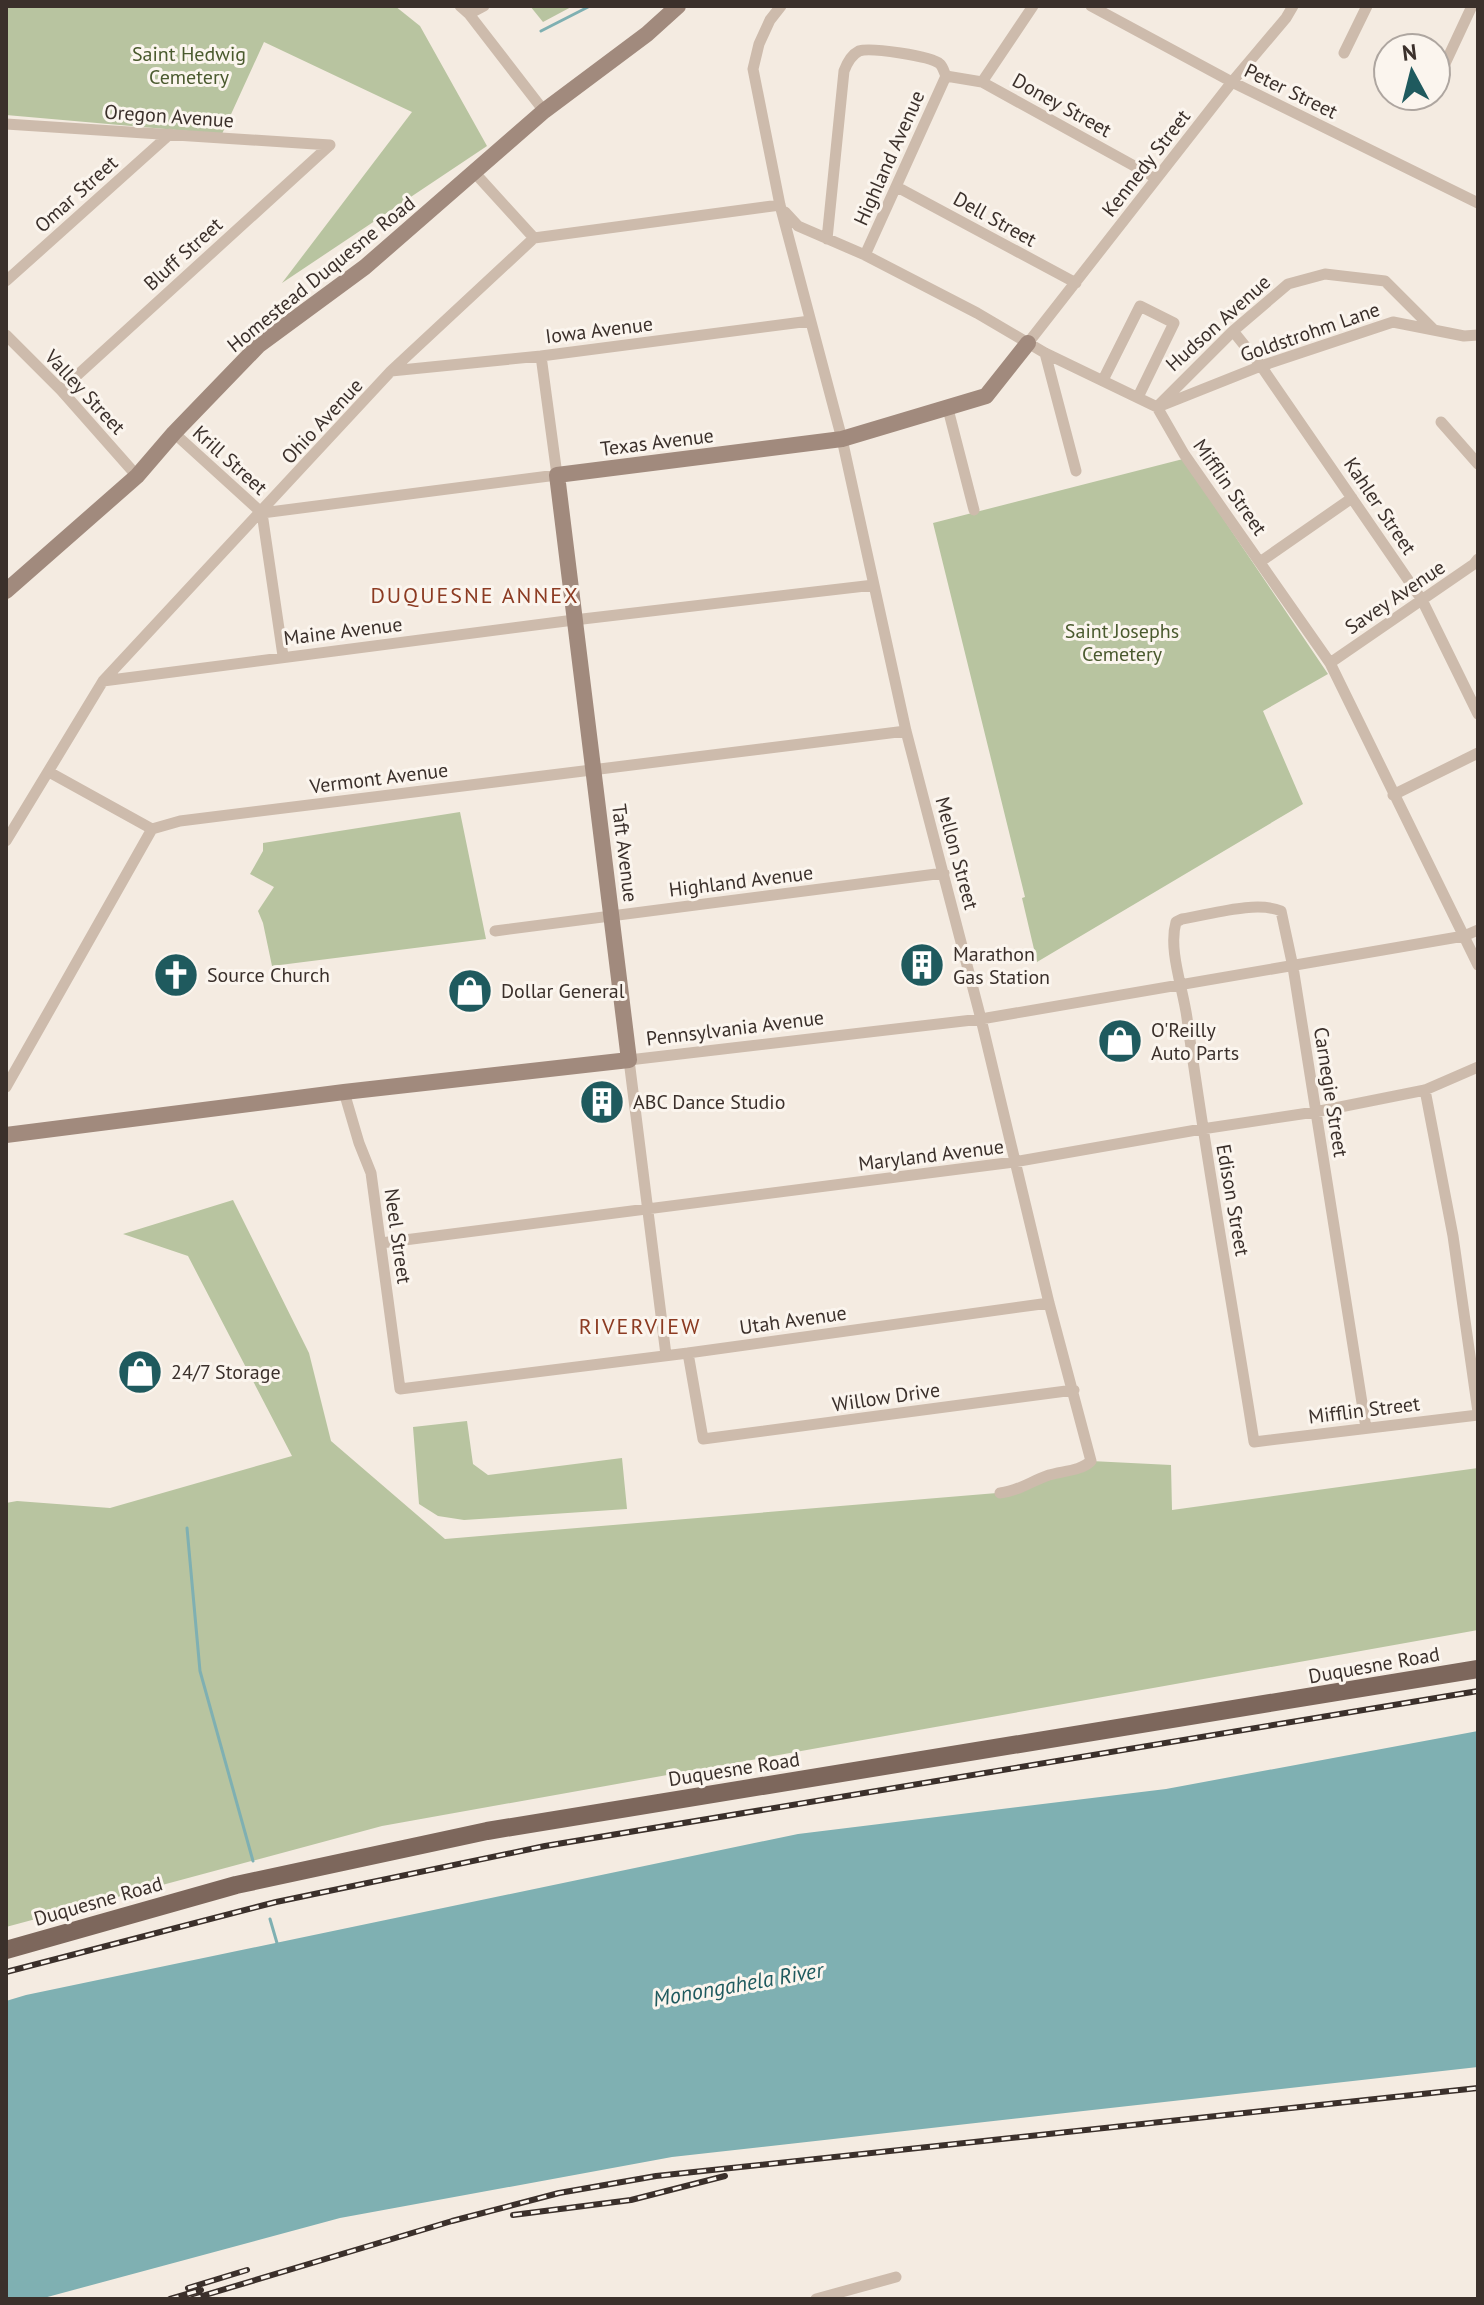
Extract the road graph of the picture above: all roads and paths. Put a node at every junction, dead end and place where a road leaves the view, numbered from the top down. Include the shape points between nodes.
1 (484, 6) edge
2 (678, 6) edge
3 (781, 6) edge
4 (1033, 6) edge
5 (1091, 6) edge
6 (1293, 6) edge
7 (1367, 6) edge
8 (1472, 6) edge
9 (464, 10) edge
10 (1452, 49) edge
11 (1344, 53) dead end
12 (946, 76) junction
13 (982, 82) junction
14 (1232, 82) junction
15 (544, 111) junction
16 (8, 126) edge
17 (170, 134) junction
18 (330, 145) joint
19 (474, 172) junction
20 (1156, 178) junction
21 (897, 187) junction
22 (1478, 203) edge
23 (780, 205) junction
24 (534, 238) junction
25 (827, 239) junction
26 (865, 255) junction
27 (6, 281) edge
28 (1076, 283) junction
29 (810, 321) junction
30 (1433, 329) junction
31 (1233, 331) junction
32 (6, 335) edge
33 (1478, 335) edge
34 (1028, 343) junction
35 (1045, 353) junction
36 (541, 356) junction
37 (1261, 366) junction
38 (391, 371) junction
39 (1103, 380) junction
40 (61, 390) junction
41 (1138, 397) junction
42 (1157, 407) junction
43 (948, 409) junction
44 (1441, 422) dead end
45 (174, 433) junction
46 (842, 439) junction
47 (1478, 464) edge
48 (1076, 471) dead end
49 (557, 475) junction
50 (137, 476) junction
51 (1352, 498) junction
52 (974, 510) dead end
53 (262, 513) junction
54 (1478, 559) edge
55 (1260, 562) junction
56 (874, 585) junction
57 (6, 591) edge
58 (1422, 600) junction
59 (574, 620) junction
60 (283, 656) junction
61 (1330, 663) junction
62 (103, 681) junction
63 (1478, 714) edge
64 (906, 731) junction
65 (1478, 753) edge
66 (594, 769) junction
67 (49, 772) junction
68 (1393, 795) junction
69 (152, 829) junction
70 (6, 841) edge
71 (944, 873) junction
72 (612, 915) junction
73 (1478, 930) edge
74 (495, 931) dead end
75 (1464, 936) junction
76 (1176, 964) joint
77 (1478, 965) edge
78 (1293, 967) junction
79 (1183, 985) junction
80 (981, 1019) junction
81 (629, 1060) junction
82 (1478, 1067) edge
83 (6, 1087) edge
84 (1425, 1090) junction
85 (344, 1092) junction
86 (1315, 1112) junction
87 (1202, 1129) junction
88 (6, 1135) edge
89 (1014, 1162) junction
90 (649, 1210) junction
91 (381, 1243) junction
92 (1049, 1303) junction
93 (688, 1353) junction
94 (666, 1355) junction
95 (400, 1389) joint
96 (1074, 1390) junction
97 (1478, 1414) edge
98 (1366, 1428) junction
99 (1254, 1442) joint
100 (1000, 1493) dead end
101 (1478, 1669) edge
102 (6, 1950) edge
103 (896, 2277) dead end
104 (816, 2299) edge

1 - 9 street
2 - 15 street, Homestead Duquesne Road
3 - 23 street, Mellon Street via 759,44 753,69
4 - 13 street
5 - 14 street, Peter Street
6 - 14 street, Kennedy Street
7 - 11 street
8 - 10 street
9 - 15 street
12 - 13 street, Doney Street
12 - 21 street, Highland Avenue
12 - 25 street via 932,60 878,49 860,51 847,63
13 - 20 street, Doney Street
14 - 20 street, Kennedy Street
14 - 22 street, Peter Street
15 - 19 street, Homestead Duquesne Road
16 - 17 street, Oregon Avenue
17 - 18 street, Oregon Avenue
17 - 27 street, Omar Street
18 - 40 street, Bluff Street
19 - 24 street
19 - 45 street, Homestead Duquesne Road via 365,267 259,345
20 - 28 street, Kennedy Street
21 - 26 street, Highland Avenue
21 - 28 street, Dell Street
23 - 24 street
23 - 25 street via 798,226
23 - 29 street, Mellon Street
24 - 38 street, Ohio Avenue
25 - 26 street
26 - 34 street
28 - 34 street, Kennedy Street
29 - 36 street, Iowa Avenue
29 - 46 street, Mellon Street
30 - 31 street, Hudson Avenue via 1385,281 1325,274 1288,284
30 - 33 street, Goldstrohm Lane
30 - 37 street, Goldstrohm Lane via 1393,322
31 - 37 street, Kahler Street
31 - 42 street, Hudson Avenue
32 - 40 street, Valley Street
34 - 35 street
34 - 43 street, Texas Avenue via 986,396
35 - 39 street
35 - 48 street
36 - 38 street, Iowa Avenue
36 - 49 street, Taft Avenue
37 - 42 street, Goldstrohm Lane
37 - 51 street, Kahler Street
38 - 53 street, Ohio Avenue
39 - 41 street
39 - 41 street via 1140,306 1174,323
40 - 50 street, Valley Street
41 - 42 street
42 - 55 street, Mifflin Street
43 - 46 street, Texas Avenue
43 - 52 street
44 - 47 street
45 - 50 street, Homestead Duquesne Road
45 - 53 street, Krill Street
46 - 49 street, Texas Avenue
46 - 56 street, Mellon Street
49 - 53 street, Texas Avenue
49 - 59 street, Taft Avenue
50 - 57 street, Homestead Duquesne Road
51 - 55 street
51 - 58 street, Kahler Street
53 - 60 street
53 - 62 street, Ohio Avenue
54 - 58 street, Savey Avenue
55 - 61 street, Mifflin Street
56 - 59 street, Maine Avenue
56 - 64 street, Mellon Street
58 - 61 street, Savey Avenue
58 - 63 street, Kahler Street
59 - 60 street, Maine Avenue
59 - 66 street, Taft Avenue
60 - 62 street, Maine Avenue
61 - 68 street, Mifflin Street
62 - 67 street, Ohio Avenue
64 - 66 street, Vermont Avenue
64 - 71 street, Mellon Street
65 - 68 street
66 - 69 street, Vermont Avenue via 180,821
66 - 72 street, Taft Avenue
67 - 69 street
67 - 70 street, Ohio Avenue
68 - 75 street, Mifflin Street
69 - 83 street
71 - 72 street, Highland Avenue
71 - 80 street, Mellon Street
72 - 74 street, Highland Avenue
72 - 81 street, Taft Avenue
73 - 75 street, Pennsylvania Avenue
75 - 77 street, Mifflin Street
75 - 78 street, Pennsylvania Avenue
76 - 78 street, Carnegie Street via 1176,922 1272,907 1281,911
76 - 79 street, Edison Street
78 - 79 street, Pennsylvania Avenue
78 - 86 street, Carnegie Street
79 - 80 street, Pennsylvania Avenue
79 - 87 street, Edison Street
80 - 81 street, Pennsylvania Avenue
80 - 89 street, Mellon Street
81 - 85 street, Pennsylvania Avenue
81 - 90 street, Taft Avenue
82 - 84 street, Maryland Avenue
84 - 86 street, Maryland Avenue
84 - 97 street via 1453,1236
85 - 88 street, Pennsylvania Avenue
85 - 91 street, Neel Street via 370,1168
86 - 87 street, Maryland Avenue
86 - 98 street, Carnegie Street
87 - 89 street, Maryland Avenue
87 - 99 street, Edison Street
89 - 90 street, Maryland Avenue
89 - 92 street, Mellon Street
90 - 91 street, Maryland Avenue
90 - 94 street, Taft Avenue
91 - 95 street, Neel Street
92 - 93 street, Utah Avenue
92 - 96 street, Mellon Street
93 - 94 street, Utah Avenue
93 - 96 street, Willow Drive via 703,1439
94 - 95 street, Utah Avenue
96 - 100 street, Mellon Street via 1091,1461
97 - 98 street, Mifflin Street
98 - 99 street, Mifflin Street
101 - 102 main road, Duquesne Road via 487,1831 236,1885
103 - 104 street

